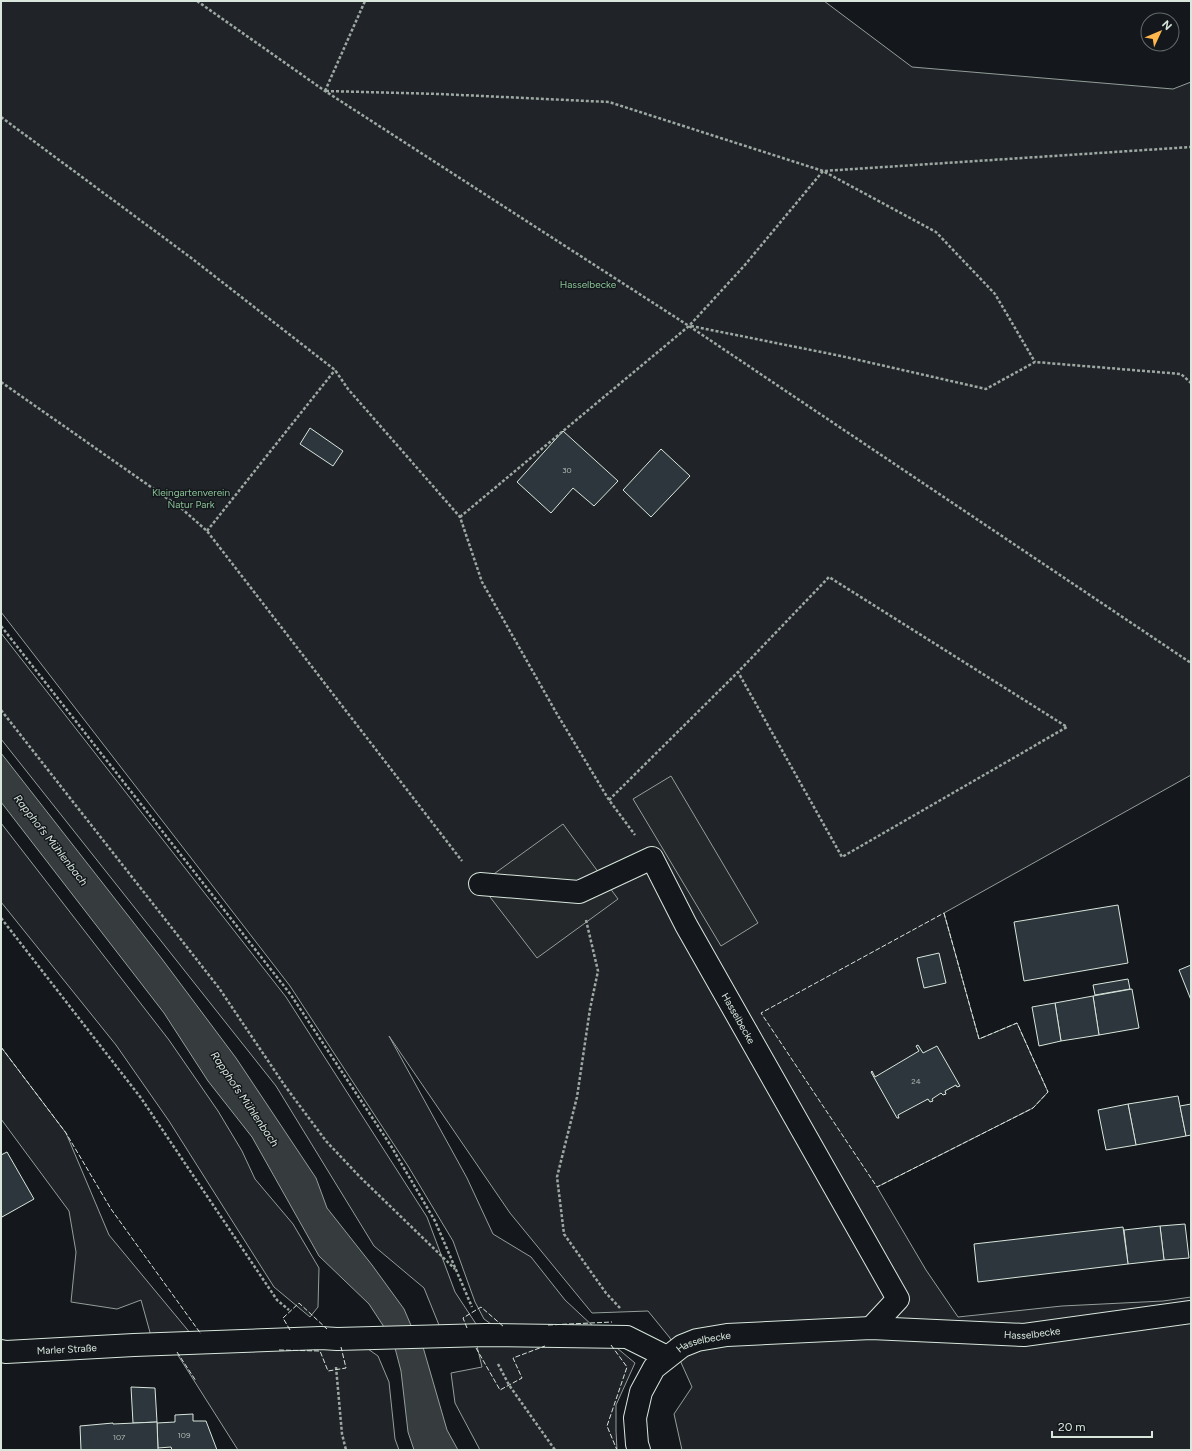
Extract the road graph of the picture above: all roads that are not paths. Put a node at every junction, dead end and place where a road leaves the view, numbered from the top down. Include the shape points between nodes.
1 (480, 884) road end
2 (1191, 1312) edge
3 (871, 1328) junction
4 (1, 1351) edge
5 (667, 1357) junction
6 (639, 1450) edge

1 - 3 street, Hasselbecke via 579,892 652,858 686,926 898,1299
2 - 3 street, Hasselbecke via 1024,1335
3 - 5 street, Hasselbecke via 727,1335 697,1340 682,1346
4 - 5 street, Marler Straße via 329,1339 476,1336 626,1337
5 - 6 street, Hasselbecke via 654,1368 641,1392 635,1418

